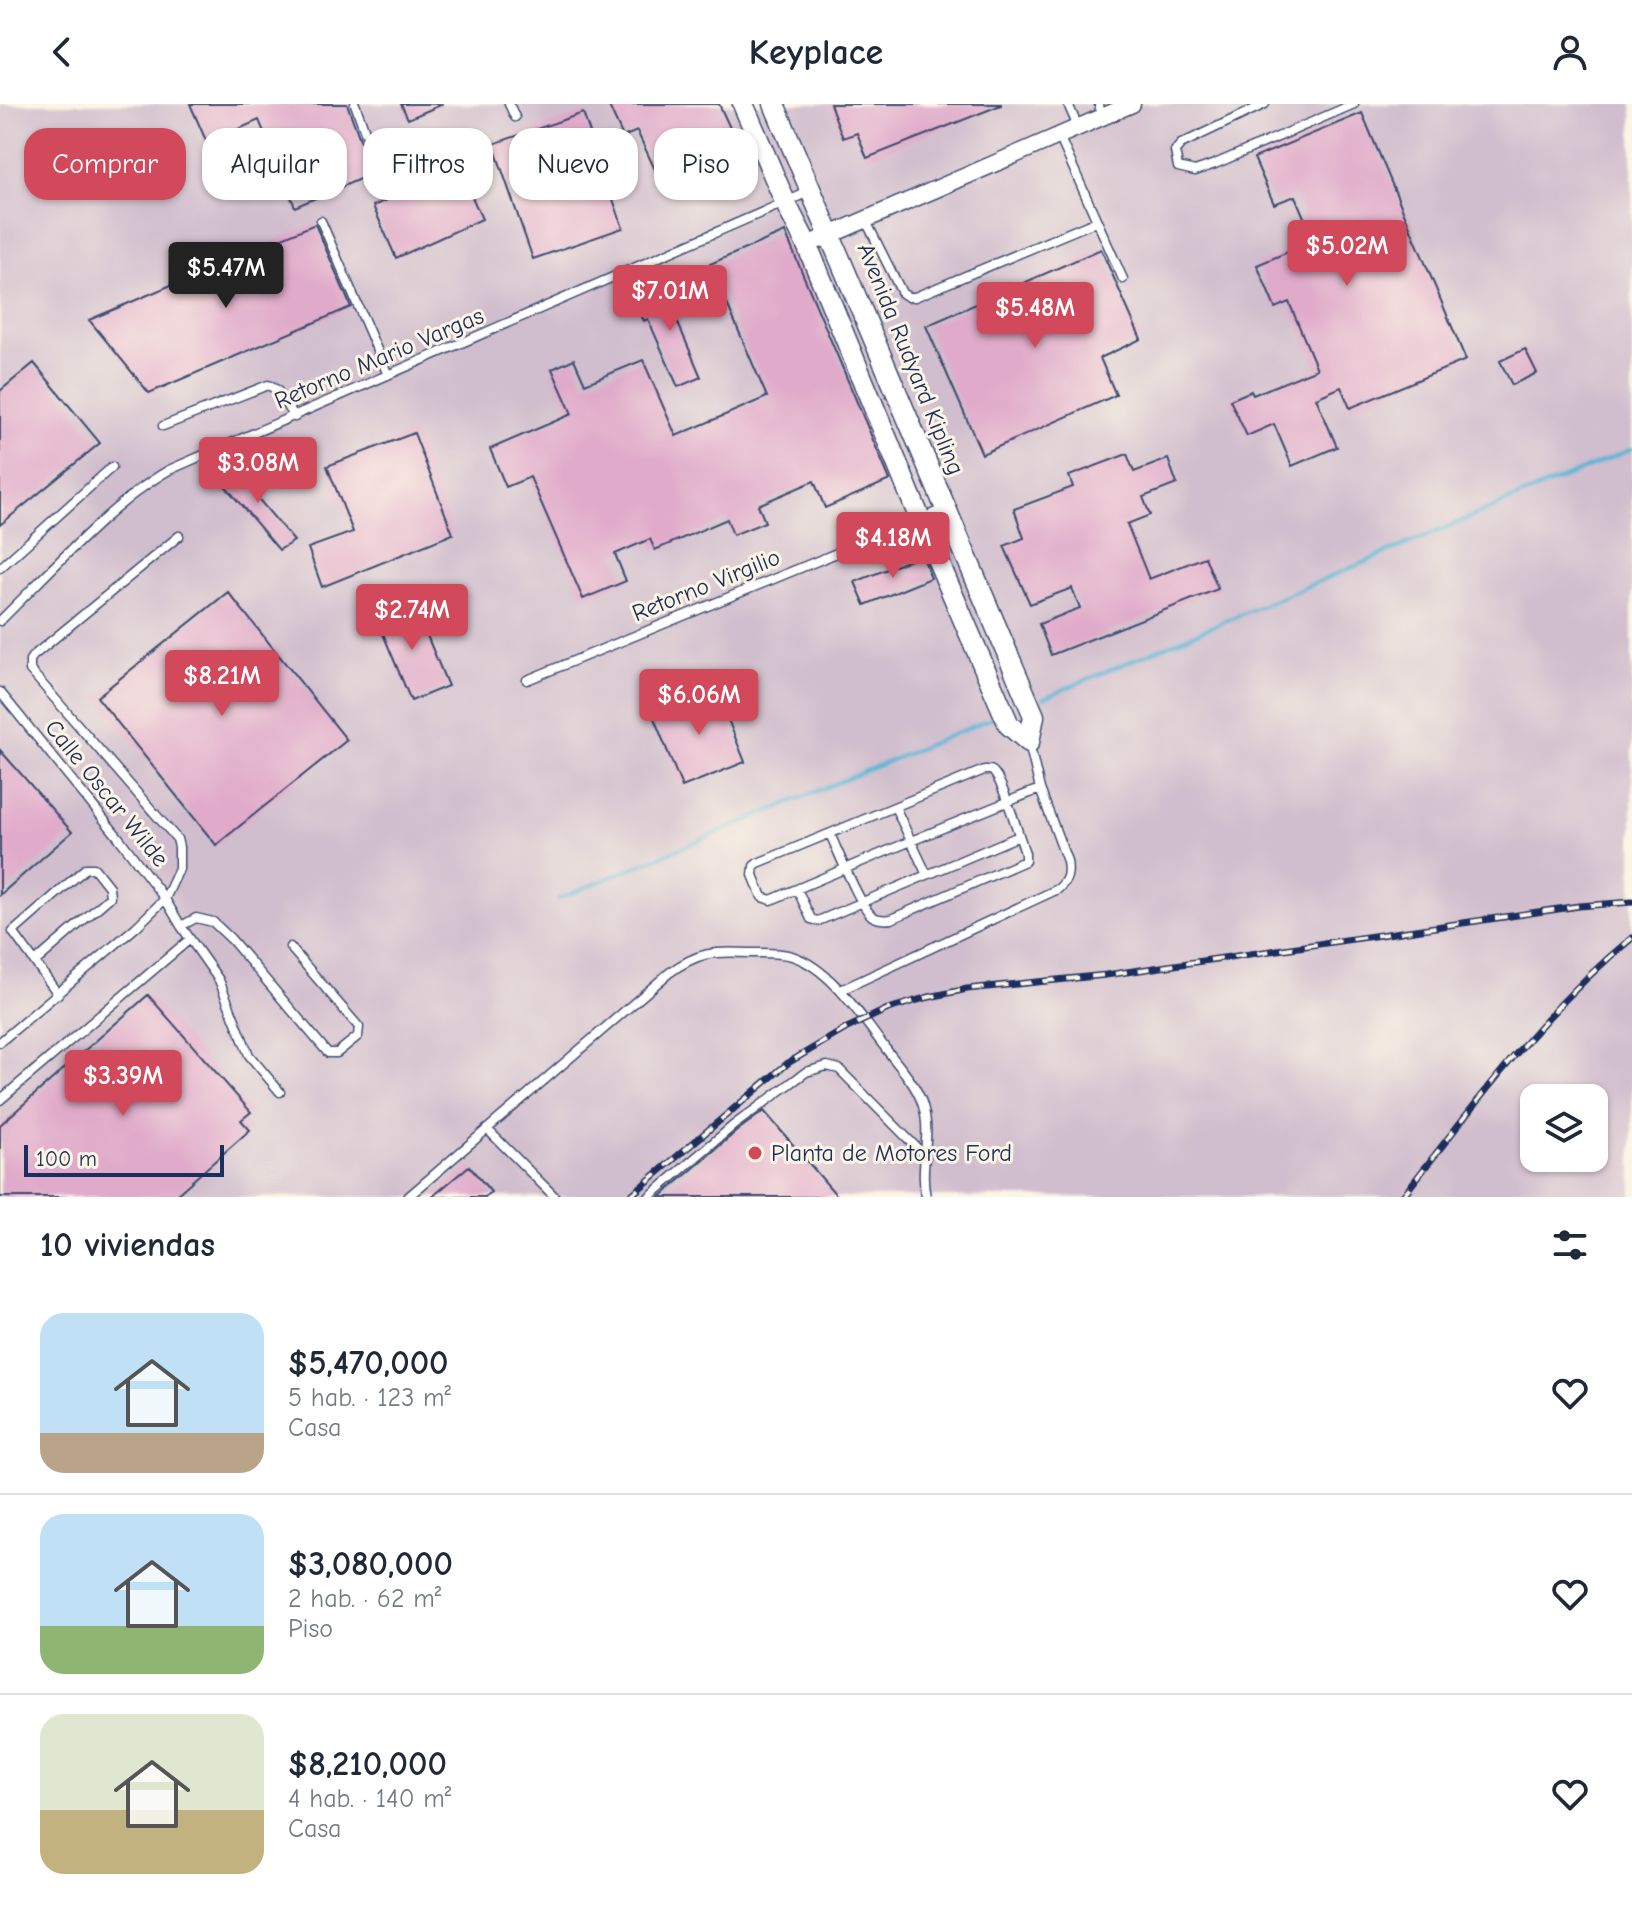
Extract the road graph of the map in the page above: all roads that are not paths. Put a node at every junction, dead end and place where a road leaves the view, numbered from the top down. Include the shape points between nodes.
1 (355, 104) edge
2 (509, 104) edge
3 (743, 104) edge
4 (774, 104) edge
5 (1068, 104) edge
6 (1132, 104) edge
7 (1265, 104) edge
8 (1354, 104) edge
9 (1100, 110) edge
10 (515, 117) dead end
11 (1078, 127) junction
12 (364, 128) edge
13 (1058, 135) junction
14 (813, 191) junction
15 (786, 204) junction
16 (865, 219) junction
17 (321, 221) dead end
18 (1097, 221) junction
19 (832, 234) junction
20 (807, 245) junction
21 (1123, 279) dead end
22 (388, 375) junction
23 (295, 417) junction
24 (163, 426) dead end
25 (112, 467) dead end
26 (945, 509) junction
27 (920, 519) junction
28 (179, 536) dead end
29 (0, 568) edge
30 (0, 621) edge
31 (1016, 673) junction
32 (527, 680) dead end
33 (993, 683) junction
34 (0, 692) edge
35 (1029, 742) junction
36 (1040, 789) junction
37 (1006, 802) junction
38 (895, 807) junction
39 (830, 834) junction
40 (1019, 836) junction
41 (912, 841) junction
42 (847, 868) junction
43 (927, 875) junction
44 (797, 889) junction
45 (165, 899) junction
46 (863, 902) junction
47 (181, 926) junction
48 (190, 939) junction
49 (290, 947) dead end
50 (35, 962) junction
51 (841, 990) junction
52 (58, 994) junction
53 (0, 1042) edge
54 (280, 1092) dead end
55 (0, 1100) edge
56 (487, 1129) junction
57 (926, 1157) junction
58 (408, 1197) edge
59 (555, 1197) edge
60 (649, 1197) edge
61 (926, 1197) edge

1 - 12 lane
2 - 10 lane
3 - 15 street
4 - 14 street, Avenida Rudyard Kipling
5 - 11 lane
6 - 9 street
7 - 8 lane via 1181,144 1175,151 1178,167 1195,171 1215,164
9 - 11 street
11 - 13 street
13 - 16 street
13 - 18 lane
14 - 15 lane, Retorno Mario Vargas
14 - 19 street, Avenida Rudyard Kipling
15 - 20 street
15 - 22 lane, Retorno Mario Vargas
16 - 18 lane via 908,297
16 - 19 street
17 - 22 lane
18 - 21 lane
19 - 20 street
19 - 26 street, Avenida Rudyard Kipling
20 - 27 street
22 - 23 lane, Retorno Mario Vargas
23 - 24 lane via 268,385
23 - 30 lane, Retorno Mario Vargas via 150,481
25 - 29 lane
26 - 27 lane, Retorno Virgilio
26 - 31 street, Avenida Rudyard Kipling
27 - 32 lane, Retorno Virgilio
27 - 33 street
28 - 45 lane via 29,664 177,839 179,869
31 - 33 street
31 - 35 street, Avenida Rudyard Kipling via 1034,716
33 - 35 street via 1009,725
34 - 45 lane, Calle Oscar Wilde
35 - 36 lane
36 - 37 lane
36 - 51 lane via 1067,861 1065,883
37 - 38 lane via 995,774 987,770
37 - 40 lane
37 - 41 lane
38 - 39 lane
38 - 41 lane
39 - 42 lane
39 - 44 lane via 754,866 764,899
40 - 43 lane
40 - 46 lane via 1025,853 1021,864 891,919 870,915
41 - 42 lane
41 - 43 lane
42 - 44 lane
42 - 46 lane
43 - 46 lane
44 - 46 lane via 815,921
45 - 47 lane
45 - 52 lane, Calle Oscar Wilde
47 - 48 lane
47 - 49 lane via 196,918 213,922 328,1053 337,1053 358,1036 359,1027
48 - 54 lane via 219,980 249,1055
48 - 55 lane
50 - 50 lane via 14,930 86,868 94,868 110,897
50 - 52 lane
51 - 56 lane via 792,956 704,953 669,973
51 - 57 lane via 922,1102
52 - 53 lane, Calle Oscar Wilde
56 - 58 lane
56 - 59 lane
57 - 60 lane via 839,1069 818,1067 734,1125
57 - 61 lane

